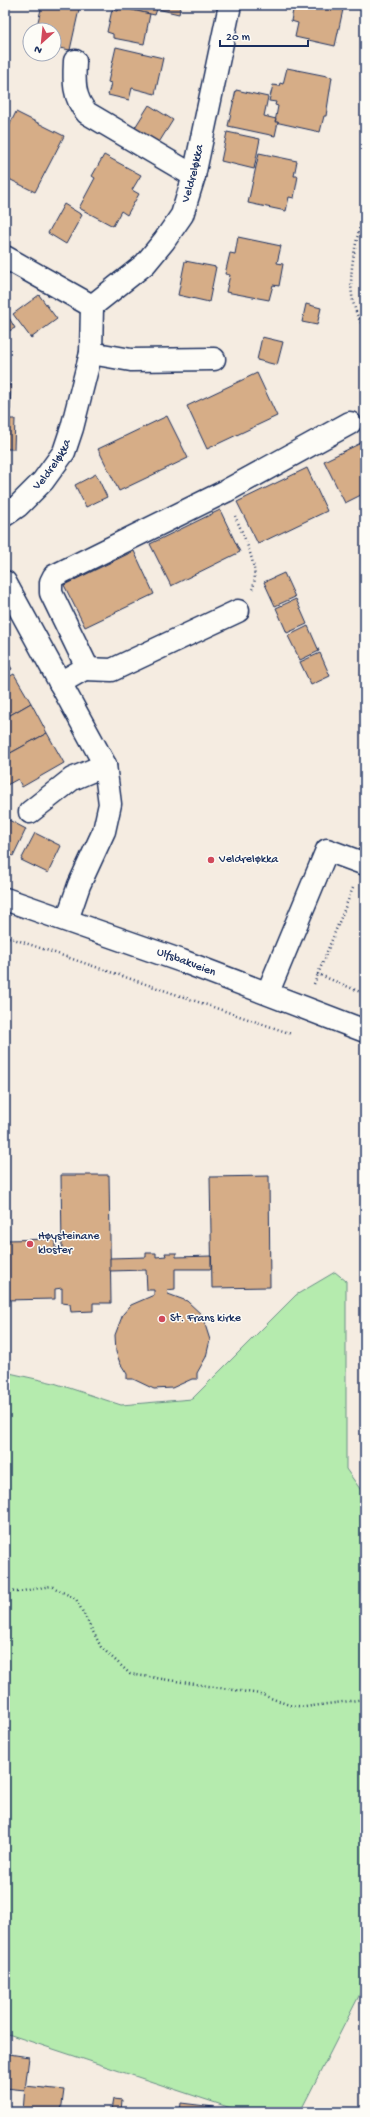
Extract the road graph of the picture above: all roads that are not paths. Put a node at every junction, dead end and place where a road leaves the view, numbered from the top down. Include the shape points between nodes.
1 (230, 5) edge
2 (75, 61) dead end
3 (194, 176) junction
4 (5, 257) edge
5 (92, 306) junction
6 (91, 354) junction
7 (214, 359) dead end
8 (350, 422) dead end
9 (5, 515) edge
10 (5, 582) edge
11 (238, 611) road end
12 (84, 669) junction
13 (60, 684) junction
14 (105, 766) junction
15 (30, 812) dead end
16 (364, 864) edge
17 (5, 899) edge
18 (67, 920) junction
19 (268, 992) junction
20 (365, 1031) edge

1 - 3 street, Veldreløkka
2 - 3 street via 74,84 78,99 87,113
3 - 5 street, Veldreløkka via 182,216 164,242 145,264
4 - 5 street
5 - 6 street, Veldreløkka
6 - 7 street via 131,360
6 - 9 street, Veldreløkka via 64,452 43,481
8 - 12 street via 226,491 54,576 51,592 83,656
10 - 13 street
11 - 12 street via 112,670
12 - 13 street
13 - 14 street
14 - 15 street via 72,779
14 - 18 street via 110,804 104,831 79,885
16 - 19 street via 327,850
17 - 18 street, Ulfsbakveien
18 - 19 street, Ulfsbakveien
19 - 20 street, Ulfsbakveien

